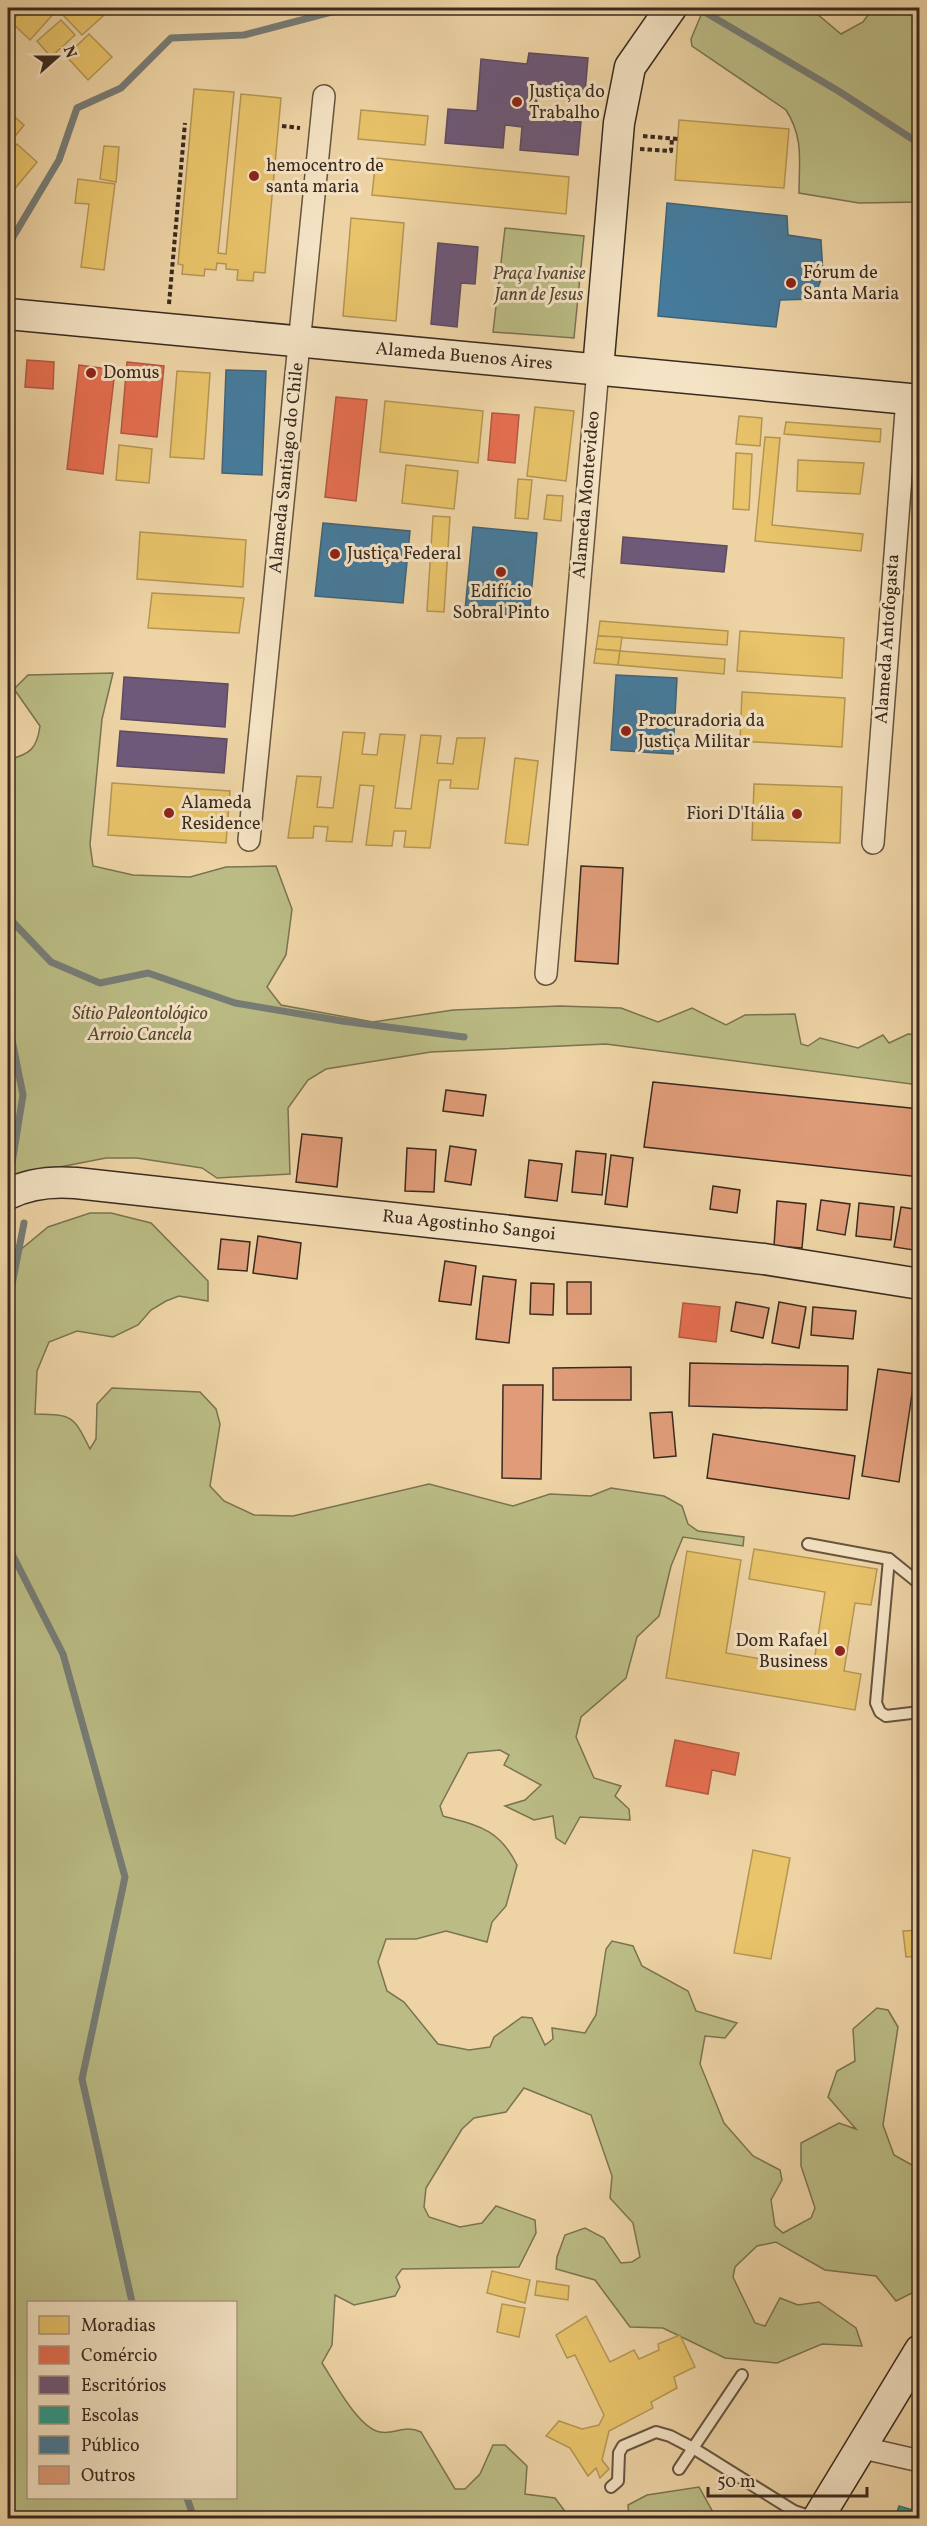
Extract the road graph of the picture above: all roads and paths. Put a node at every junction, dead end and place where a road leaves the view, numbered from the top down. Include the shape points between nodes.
1 (664, 17) edge
2 (324, 96) dead end
3 (185, 123) dead end
4 (282, 126) dead end
5 (304, 128) dead end
6 (646, 137) dead end
7 (632, 148) dead end
8 (162, 307) dead end
9 (8, 314) edge
10 (299, 341) junction
11 (598, 369) junction
12 (913, 399) edge
13 (249, 840) dead end
14 (873, 843) dead end
15 (546, 974) dead end
16 (12, 1192) edge
17 (920, 1284) edge
18 (808, 1544) dead end
19 (889, 1559) junction
20 (920, 1584) edge
21 (920, 1712) edge
22 (920, 2350) edge
23 (742, 2375) dead end
24 (859, 2447) junction
25 (693, 2448) junction
26 (920, 2461) edge
27 (679, 2469) dead end
28 (611, 2487) dead end
29 (817, 2518) edge

1 - 11 street, Alameda Montevideo via 630,67 625,86
2 - 10 street, Alameda Santiago do Chile
3 - 8 path via 169,307
4 - 5 path
6 - 7 path via 675,139 671,151
9 - 10 street, Alameda Buenos Aires
10 - 11 street, Alameda Buenos Aires
10 - 13 street, Alameda Santiago do Chile
11 - 12 street, Alameda Buenos Aires
11 - 15 street, Alameda Montevideo
12 - 14 street, Alameda Antofogasta
16 - 17 street, Rua Agostinho Sangoi via 55,1182 88,1184 764,1259
18 - 19 lane
19 - 20 lane
19 - 21 lane via 876,1703 886,1716
22 - 24 street
23 - 25 lane
24 - 26 street
24 - 29 street
25 - 27 lane
25 - 28 lane via 656,2432 622,2446 618,2481
25 - 29 lane via 794,2511

